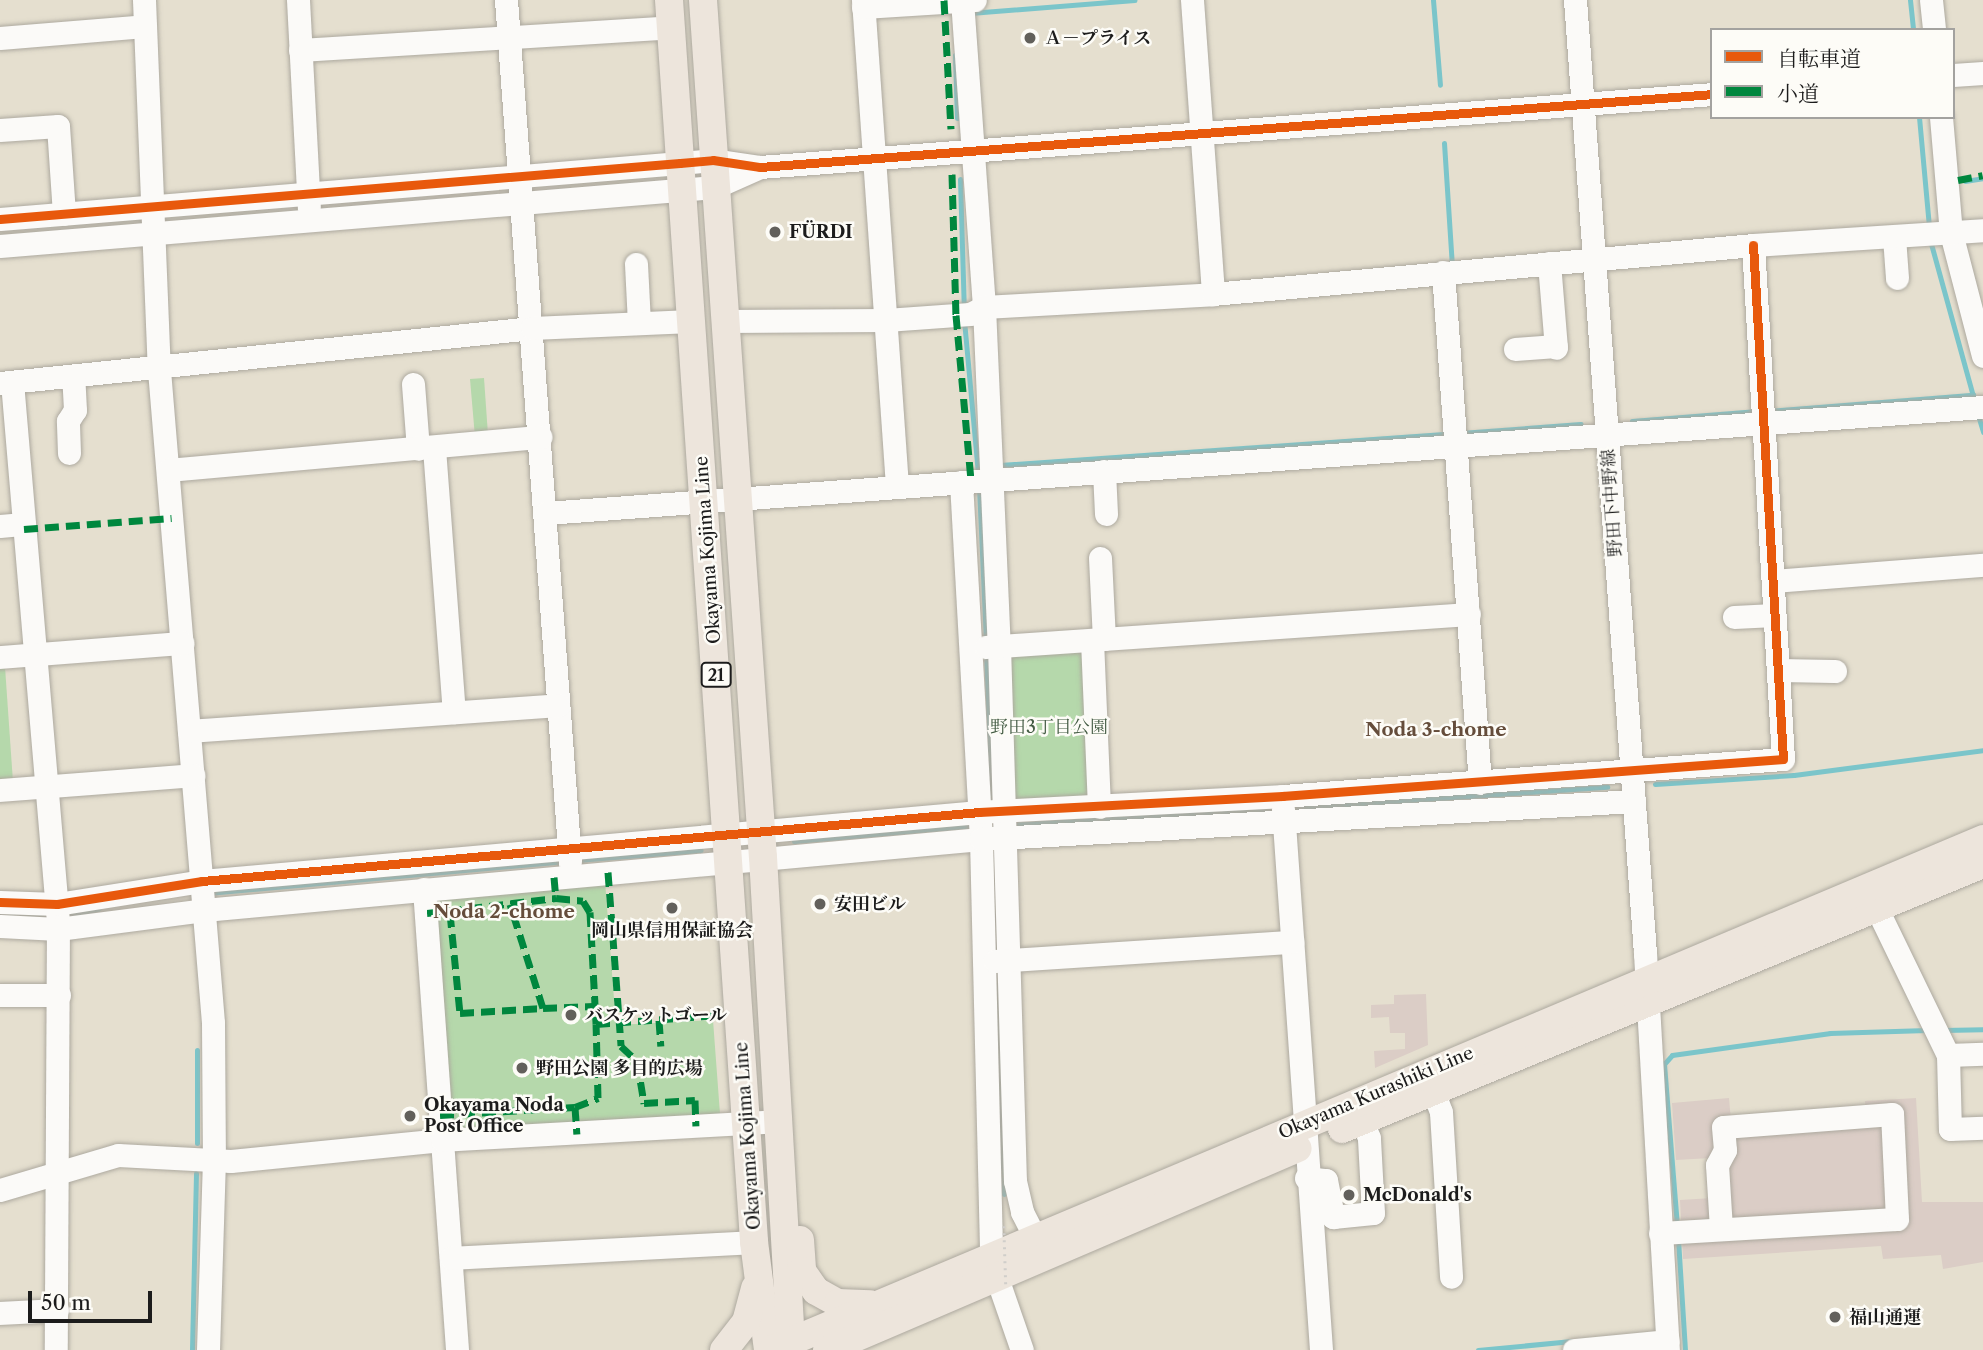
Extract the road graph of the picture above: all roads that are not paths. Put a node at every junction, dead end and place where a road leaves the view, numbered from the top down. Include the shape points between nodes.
1 (144, 0) edge
2 (298, 0) edge
3 (506, 0) edge
4 (703, 0) edge
5 (1192, 0) edge
6 (1575, 0) edge
7 (1931, 0) edge
8 (863, 4) edge
9 (962, 4) edge
10 (670, 14) edge
11 (145, 26) junction
12 (1934, 28) edge
13 (509, 36) junction
14 (0, 38) edge
15 (300, 50) junction
16 (1983, 73) edge
17 (1955, 75) edge
18 (1710, 94) edge
19 (1583, 104) junction
20 (1941, 119) edge
21 (0, 130) edge
22 (1202, 133) junction
23 (970, 149) junction
24 (873, 158) junction
25 (714, 174) junction
26 (519, 176) junction
27 (681, 176) junction
28 (308, 192) junction
29 (522, 202) junction
30 (153, 206) junction
31 (64, 214) junction
32 (309, 218) junction
33 (0, 219) edge
34 (1983, 230) edge
35 (154, 232) junction
36 (1936, 234) junction
37 (1894, 237) junction
38 (1753, 245) junction
39 (0, 246) edge
40 (1594, 259) junction
41 (1549, 263) junction
42 (636, 264) dead end
43 (1450, 271) junction
44 (1897, 278) dead end
45 (1213, 294) junction
46 (1976, 301) edge
47 (971, 312) junction
48 (886, 320) junction
49 (691, 321) junction
50 (726, 321) junction
51 (639, 323) junction
52 (532, 328) junction
53 (1515, 349) dead end
54 (1983, 356) edge
55 (159, 370) junction
56 (73, 376) junction
57 (6, 382) edge
58 (413, 384) dead end
59 (1978, 407) edge
60 (1764, 414) junction
61 (1607, 434) junction
62 (541, 438) junction
63 (1456, 438) junction
64 (426, 449) junction
65 (69, 453) dead end
66 (168, 470) junction
67 (1104, 471) junction
68 (978, 480) junction
69 (897, 486) junction
70 (737, 499) junction
71 (704, 501) junction
72 (546, 513) junction
73 (1106, 514) dead end
74 (24, 524) junction
75 (0, 526) edge
76 (1100, 558) dead end
77 (1983, 565) edge
78 (1773, 580) junction
79 (1469, 614) junction
80 (1774, 615) junction
81 (1734, 617) dead end
82 (1098, 639) junction
83 (182, 643) junction
84 (986, 647) junction
85 (35, 654) junction
86 (0, 657) edge
87 (1778, 670) junction
88 (1835, 671) dead end
89 (558, 705) junction
90 (454, 712) junction
91 (189, 731) junction
92 (1632, 771) junction
93 (193, 775) junction
94 (1480, 783) junction
95 (47, 786) junction
96 (0, 790) edge
97 (1634, 801) junction
98 (1098, 807) junction
99 (1283, 809) junction
100 (993, 826) junction
101 (1983, 839) edge
102 (762, 844) junction
103 (729, 847) junction
104 (570, 862) junction
105 (1983, 864) edge
106 (424, 889) junction
107 (203, 895) junction
108 (0, 902) edge
109 (1877, 909) junction
110 (58, 916) junction
111 (0, 926) edge
112 (1292, 942) junction
113 (997, 961) junction
114 (1646, 992) junction
115 (0, 995) edge
116 (58, 995) junction
117 (1938, 1039) junction
118 (1983, 1054) edge
119 (1433, 1091) junction
120 (778, 1121) junction
121 (1362, 1121) junction
122 (747, 1122) junction
123 (1983, 1128) edge
124 (1304, 1135) junction
125 (442, 1140) junction
126 (214, 1159) junction
127 (59, 1170) junction
128 (1306, 1178) junction
129 (0, 1189) edge
130 (1721, 1229) junction
131 (1672, 1232) junction
132 (1034, 1236) junction
133 (754, 1242) junction
134 (451, 1258) junction
135 (998, 1273) junction
136 (757, 1274) junction
137 (1451, 1277) dead end
138 (880, 1302) junction
139 (57, 1310) junction
140 (0, 1313) edge
141 (1668, 1345) edge
142 (841, 1347) edge
143 (780, 1348) edge
144 (56, 1350) edge
145 (208, 1350) edge
146 (457, 1350) edge
147 (724, 1350) edge
148 (1021, 1350) edge
149 (1321, 1350) edge
150 (1574, 1350) edge

1 - 11 street
2 - 15 street
3 - 13 street
4 - 25 main road, Okayama Kojima Line / 21
5 - 22 street
6 - 19 street, 野田下中野線
7 - 12 street
8 - 9 street
8 - 24 street
9 - 23 street
10 - 13 street
10 - 27 main road, Okayama Kojima Line / 21
11 - 14 street
11 - 30 street
13 - 15 street
13 - 26 street
15 - 28 street
16 - 17 street
18 - 19 street
19 - 22 street
19 - 40 street, 野田下中野線
20 - 36 street
21 - 31 street via 58,126
22 - 23 street
22 - 45 street
23 - 24 street
23 - 47 street
24 - 25 street
24 - 48 street
25 - 27 street
25 - 50 main road, Okayama Kojima Line / 21
26 - 27 street
26 - 28 street
26 - 29 street
27 - 29 street
27 - 49 main road, Okayama Kojima Line / 21
28 - 30 street
28 - 32 street
29 - 32 street
29 - 52 street
30 - 31 street
30 - 35 street
31 - 33 street
32 - 35 street
34 - 36 street
35 - 39 street
35 - 55 street
36 - 37 street
36 - 46 street
37 - 38 street
37 - 44 street
38 - 40 street
38 - 60 street
40 - 41 street
40 - 61 street, 野田下中野線
41 - 43 street
41 - 53 street via 1556,347
42 - 51 street
43 - 45 street
43 - 63 street
45 - 47 street
46 - 54 street
47 - 48 street
47 - 68 street
48 - 50 street
48 - 69 street
49 - 51 street
49 - 71 main road, Okayama Kojima Line / 21
50 - 70 main road, Okayama Kojima Line / 21
51 - 52 street
52 - 55 street
52 - 62 street
55 - 56 street
55 - 66 street
56 - 57 street
56 - 65 street via 75,410 68,422
57 - 74 street
58 - 64 street
59 - 60 street
60 - 61 street
60 - 78 street
61 - 63 street
61 - 92 street, 野田下中野線
62 - 64 street
62 - 72 street
63 - 67 street
63 - 79 street
64 - 66 street
64 - 90 street
66 - 83 street
67 - 68 street
67 - 73 street
68 - 69 street
68 - 84 street
69 - 70 street
70 - 71 street
70 - 102 main road, Okayama Kojima Line / 21
71 - 72 street
71 - 103 main road, Okayama Kojima Line / 21
72 - 89 street
74 - 75 street
74 - 85 street
76 - 82 street
77 - 78 street
78 - 80 street
79 - 82 street
79 - 94 street
80 - 81 street
80 - 87 street
82 - 84 street
82 - 98 street
83 - 85 street
83 - 91 street
84 - 100 street
85 - 86 street
85 - 95 street
87 - 88 street
87 - 92 street via 1783,759
89 - 90 street
89 - 104 street
90 - 91 street
91 - 93 street
92 - 94 street
92 - 97 street, 野田下中野線
93 - 95 street
93 - 107 street
94 - 99 street
95 - 96 street
95 - 110 street
97 - 99 street
97 - 114 street, 野田下中野線
98 - 99 street
98 - 100 street
99 - 100 street
99 - 112 street
100 - 102 street
100 - 113 street
101 - 114 main road, Okayama Kurashiki Line
102 - 103 street
102 - 120 main road, Okayama Kojima Line / 21
103 - 104 street
103 - 122 main road, Okayama Kojima Line / 21
104 - 106 street
104 - 107 street
105 - 109 main road, Okayama Kurashiki Line
106 - 107 street
106 - 125 street
107 - 110 street
107 - 126 street via 213,1023
108 - 110 street
109 - 114 main road, Okayama Kurashiki Line
109 - 117 street
110 - 111 street
110 - 116 street
112 - 113 street
112 - 124 street
113 - 132 street via 1015,1181 1022,1212
113 - 135 street
114 - 119 main road, Okayama Kurashiki Line
114 - 124 main road, Okayama Kurashiki Line
114 - 131 street, 野田下中野線
115 - 116 street
116 - 127 street
117 - 118 street
117 - 123 street via 1950,1129
119 - 121 main road, Okayama Kurashiki Line
119 - 137 street via 1441,1112
120 - 122 street
120 - 138 main road via 794,1167 807,1281 838,1303
120 - 143 main road, Okayama Kojima Line / 21
121 - 124 main road, Okayama Kurashiki Line
121 - 128 street via 1369,1138 1373,1213 1333,1217 1328,1210 1326,1180
122 - 125 street
122 - 133 main road, Okayama Kojima Line / 21
124 - 128 street
124 - 132 main road, Okayama Kurashiki Line
124 - 135 main road, Okayama Kurashiki Line
125 - 126 street
125 - 134 street
126 - 127 street via 118,1155
126 - 145 street
127 - 129 street
127 - 139 street
128 - 149 street
130 - 130 street via 1897,1219 1892,1114 1723,1128 1725,1150 1717,1166
130 - 131 street
131 - 141 street, 野田下中野線
132 - 135 main road, Okayama Kurashiki Line
133 - 134 street
133 - 136 main road, Okayama Kojima Line / 21
134 - 146 street
135 - 138 main road, Okayama Kurashiki Line
135 - 142 main road, Okayama Kurashiki Line
135 - 148 street
136 - 143 main road, Okayama Kojima Line / 21
136 - 147 main road via 746,1322
138 - 143 main road, Okayama Kurashiki Line
139 - 140 street
139 - 144 street
141 - 150 street

